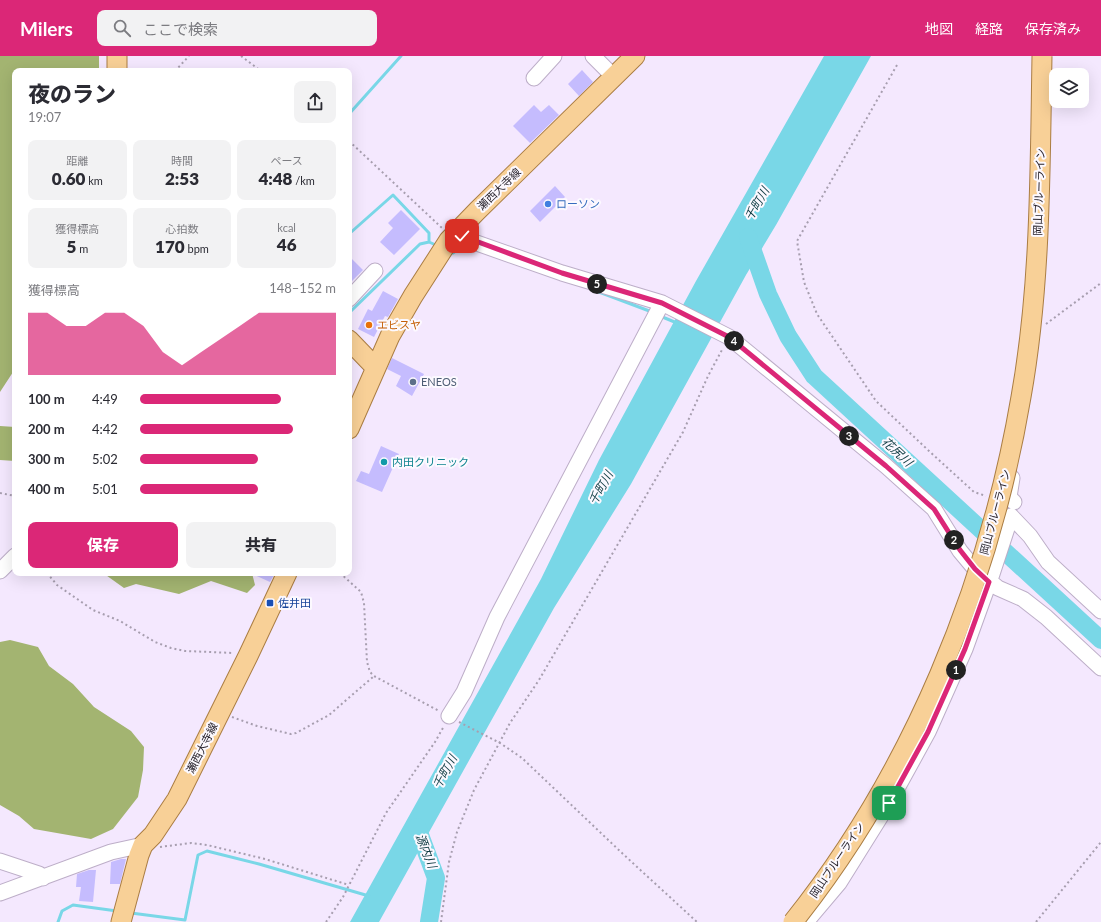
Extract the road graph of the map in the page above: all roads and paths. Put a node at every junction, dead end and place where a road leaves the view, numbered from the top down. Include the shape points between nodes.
1 (117, 56) edge
2 (189, 56) edge
3 (241, 56) edge
4 (554, 56) edge
5 (593, 56) edge
6 (635, 56) edge
7 (1042, 56) edge
8 (1048, 56) edge
9 (897, 66) dead end
10 (117, 68) edge
11 (178, 68) edge
12 (257, 68) edge
13 (614, 77) junction
14 (534, 78) dead end
15 (352, 145) edge
16 (452, 238) junction
17 (375, 271) dead end
18 (1101, 283) edge
19 (352, 296) edge
20 (668, 306) junction
21 (1046, 324) dead end
22 (726, 335) junction
23 (352, 343) edge
24 (375, 367) junction
25 (352, 422) edge
26 (0, 493) edge
27 (12, 495) edge
28 (987, 497) dead end
29 (1014, 502) dead end
30 (12, 559) edge
31 (0, 571) edge
32 (50, 576) edge
33 (286, 576) edge
34 (343, 576) edge
35 (991, 578) junction
36 (1101, 610) edge
37 (248, 656) junction
38 (1101, 668) edge
39 (374, 676) junction
40 (221, 712) junction
41 (454, 719) junction
42 (500, 743) junction
43 (1101, 842) edge
44 (143, 845) junction
45 (0, 861) edge
46 (43, 878) junction
47 (349, 886) junction
48 (0, 893) edge
49 (123, 915) edge
50 (326, 922) edge
51 (441, 922) edge
52 (697, 922) edge
53 (793, 922) edge
54 (806, 922) edge
55 (1036, 922) edge

1 - 10 main road
2 - 11 path
3 - 12 path
4 - 14 street
5 - 13 street
6 - 13 main road, 瀬西大寺線
7 - 53 main road, 岡山ブルーライン, bridge via 1037,244 1030,325 1022,397 1002,492 976,580 948,654 906,745 862,823 816,893
8 - 29 street via 1039,324 1009,497
9 - 28 path via 797,241 804,282 817,314 876,401 974,492
13 - 16 main road, 瀬西大寺線
15 - 16 path
16 - 20 street
16 - 24 main road, 瀬西大寺線 via 412,296
17 - 19 street
18 - 21 path
20 - 22 street
20 - 41 street via 497,617
22 - 35 street via 886,466 934,509 975,569
22 - 42 path via 683,432
23 - 24 main road
24 - 25 main road, 瀬西大寺線
26 - 27 path
30 - 31 street
32 - 37 path via 57,585 93,610 120,621 155,642 184,651 231,652
33 - 37 main road, 瀬西大寺線
34 - 39 path via 361,592 363,598 368,662 370,672
35 - 36 street via 1010,516 1030,536 1048,562
35 - 38 street via 998,588 1023,598
35 - 54 street via 965,649 928,732 889,803 839,883
37 - 40 main road, 瀬西大寺線
39 - 40 path via 329,715 291,734 257,726
39 - 41 path
40 - 44 main road, 瀬西大寺線 via 168,814
41 - 42 path
41 - 47 path via 386,813
42 - 51 path via 474,790 457,832 449,862
42 - 52 path via 522,758
43 - 55 path
44 - 46 street via 111,852
44 - 47 path via 155,848 207,845 265,859
44 - 49 main road, 瀬西大寺線
45 - 46 street via 39,874
46 - 48 street
47 - 50 path

